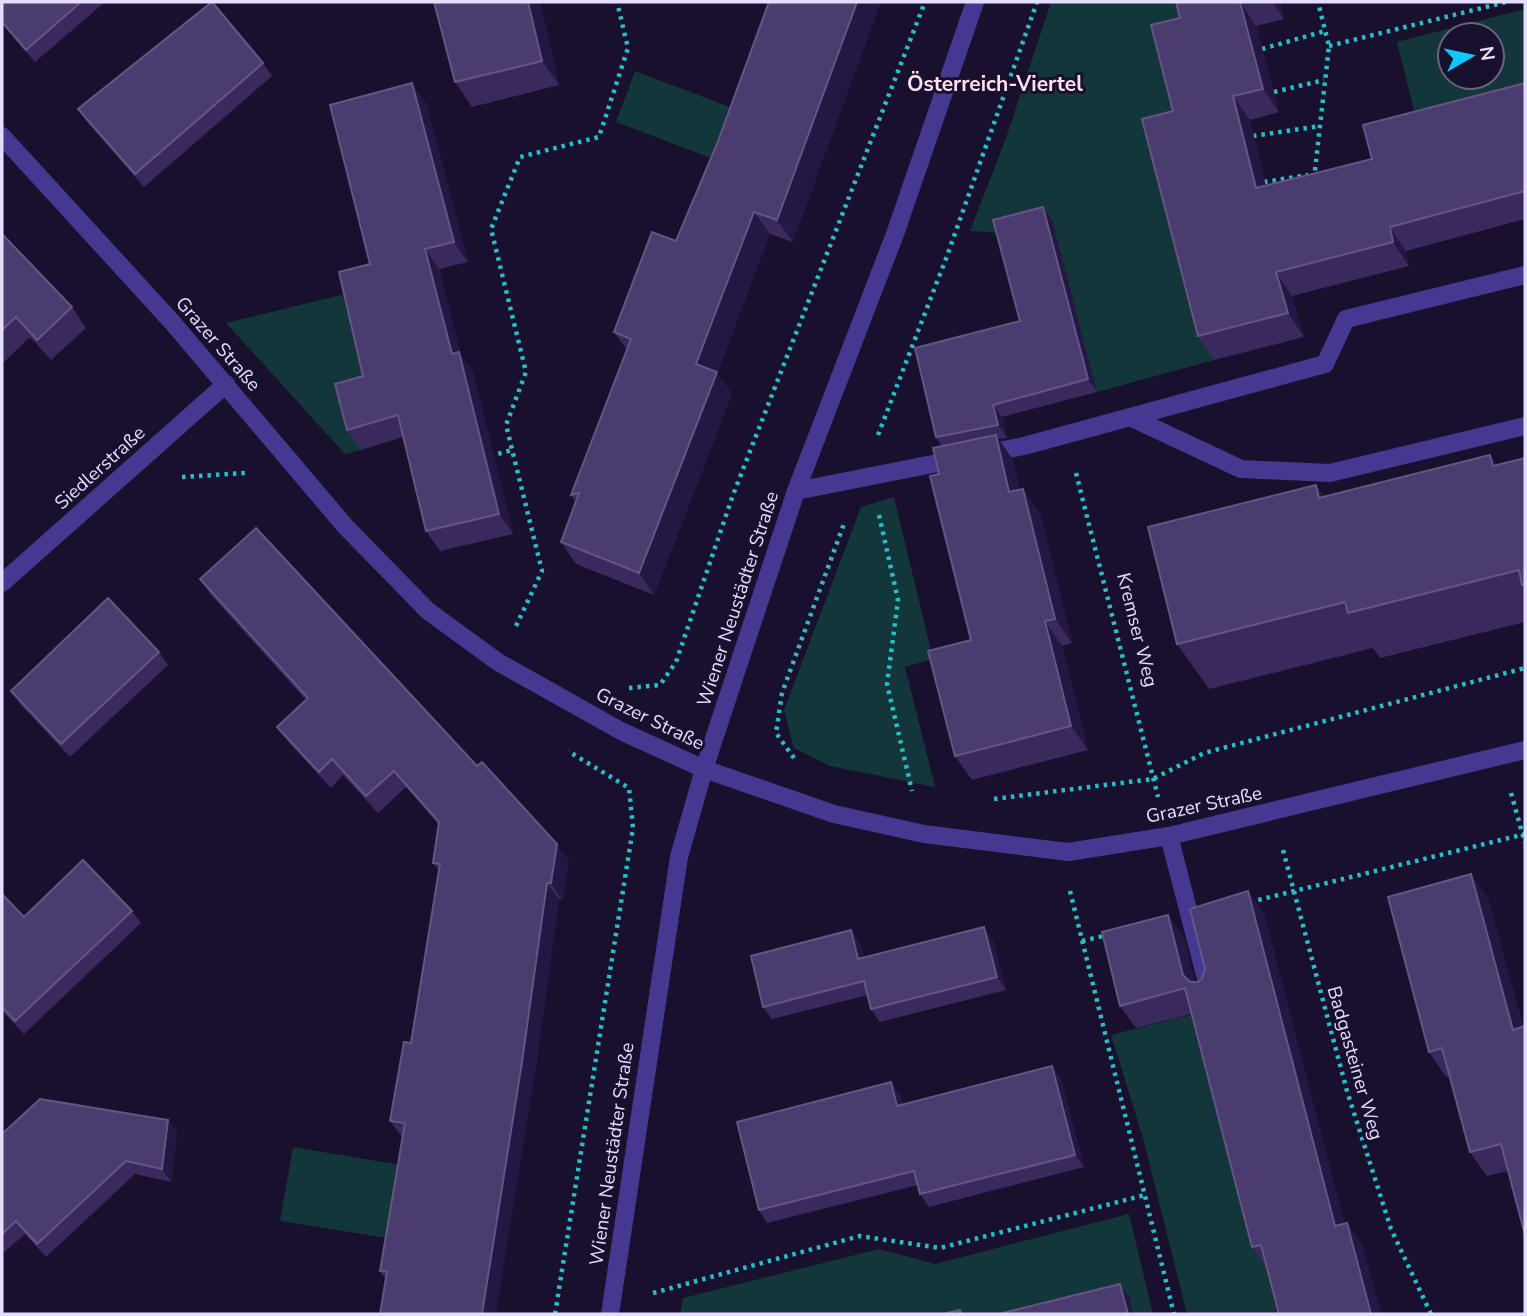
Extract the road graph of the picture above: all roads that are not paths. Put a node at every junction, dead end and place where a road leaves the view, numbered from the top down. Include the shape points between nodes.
1 (975, 2) edge
2 (2, 136) edge
3 (1525, 275) edge
4 (226, 384) junction
5 (1130, 417) junction
6 (1525, 426) edge
7 (796, 491) junction
8 (2, 583) edge
9 (1525, 750) edge
10 (704, 769) junction
11 (1169, 836) junction
12 (1210, 994) edge
13 (611, 1309) edge

1 - 7 street, Wiener Neustädter Straße via 895,234
2 - 4 street, Grazer Straße
3 - 5 street via 1346,319 1325,364
4 - 8 street, Siedlerstraße
4 - 10 street, Grazer Straße via 345,526 428,611 498,662 621,731
5 - 6 street via 1241,469 1330,474
5 - 7 street via 1066,435
7 - 10 street, Wiener Neustädter Straße
9 - 11 street, Grazer Straße
10 - 11 street, Grazer Straße via 834,814 923,834 1068,852
10 - 13 street, Wiener Neustädter Straße via 679,857
11 - 12 street

